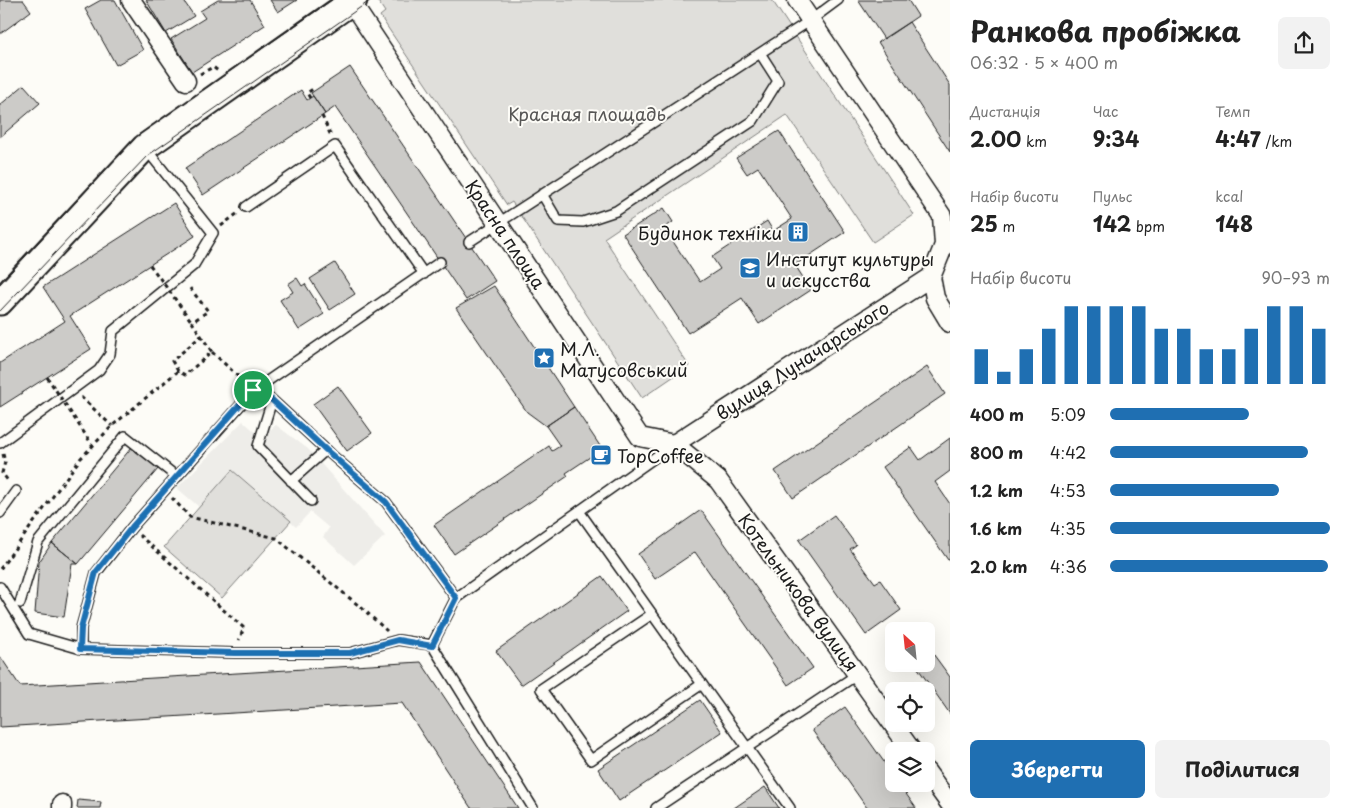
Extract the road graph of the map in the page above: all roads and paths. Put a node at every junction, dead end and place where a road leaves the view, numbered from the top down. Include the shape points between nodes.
1 (131, 0) edge
2 (797, 0) edge
3 (838, 0) edge
4 (352, 1) edge
5 (811, 20) junction
6 (760, 53) junction
7 (186, 81) dead end
8 (313, 89) dead end
9 (310, 98) dead end
10 (322, 116) dead end
11 (335, 146) junction
12 (145, 147) junction
13 (542, 194) junction
14 (246, 207) joint
15 (499, 222) junction
16 (213, 233) junction
17 (469, 242) dead end
18 (440, 262) dead end
19 (150, 265) dead end
20 (424, 274) junction
21 (930, 277) junction
22 (188, 287) dead end
23 (0, 302) edge
24 (192, 322) junction
25 (950, 323) edge
26 (212, 352) dead end
27 (178, 372) dead end
28 (47, 377) dead end
29 (73, 389) junction
30 (253, 390) junction
31 (272, 400) junction
32 (112, 426) dead end
33 (674, 444) junction
34 (0, 445) edge
35 (93, 446) dead end
36 (326, 450) junction
37 (177, 477) junction
38 (291, 480) junction
39 (16, 491) joint
40 (164, 491) junction
41 (311, 501) dead end
42 (579, 511) junction
43 (0, 513) edge
44 (132, 527) junction
45 (0, 587) edge
46 (456, 598) junction
47 (20, 603) dead end
48 (652, 614) junction
49 (398, 640) junction
50 (432, 646) junction
51 (80, 649) junction
52 (234, 653) junction
53 (858, 674) junction
54 (702, 684) junction
55 (906, 742) edge
56 (747, 748) junction
57 (935, 783) edge
58 (950, 804) edge
59 (532, 808) edge
60 (656, 808) edge
61 (790, 808) edge

1 - 7 street
2 - 5 street
3 - 5 lane
4 - 12 main road
4 - 15 street, Красна площа
5 - 6 lane
5 - 21 street via 942,216 944,245
6 - 13 lane
6 - 13 lane via 778,81 753,121 616,211 583,222 558,221
8 - 9 path via 307,93
10 - 11 path
11 - 14 lane
11 - 20 lane
12 - 16 lane
12 - 23 main road
13 - 15 lane
14 - 16 path
15 - 17 lane
15 - 33 street, Красна площа via 640,437
16 - 29 lane via 194,265 113,331 110,354 99,370
18 - 20 lane
19 - 24 path, bridge
20 - 30 lane
21 - 25 street via 935,298
21 - 33 street, вулиця Луначарського
22 - 24 path via 208,311
24 - 27 path via 201,336 172,361
26 - 30 path
28 - 35 path, bridge
29 - 32 path
29 - 34 lane
30 - 31 lane
30 - 37 lane
31 - 36 lane
31 - 38 lane via 258,446
33 - 42 lane
33 - 53 street, Котельникова вулиця via 718,480
34 - 39 path via 5,462 2,473
36 - 38 lane
36 - 46 lane via 386,502
37 - 40 lane
37 - 47 lane via 125,436 38,542
38 - 41 lane
39 - 43 lane
40 - 44 lane
40 - 49 path via 190,517 276,538
42 - 46 lane
42 - 48 lane
44 - 51 lane via 96,572 81,628
44 - 52 path via 244,628
45 - 51 lane via 29,634
46 - 50 lane
48 - 54 lane
48 - 54 lane via 541,689 591,760
49 - 50 lane
49 - 52 lane via 350,653
50 - 59 lane
51 - 52 lane
53 - 55 street, Котельникова вулиця
53 - 56 lane
54 - 56 lane
56 - 60 lane
56 - 61 lane
57 - 58 street

